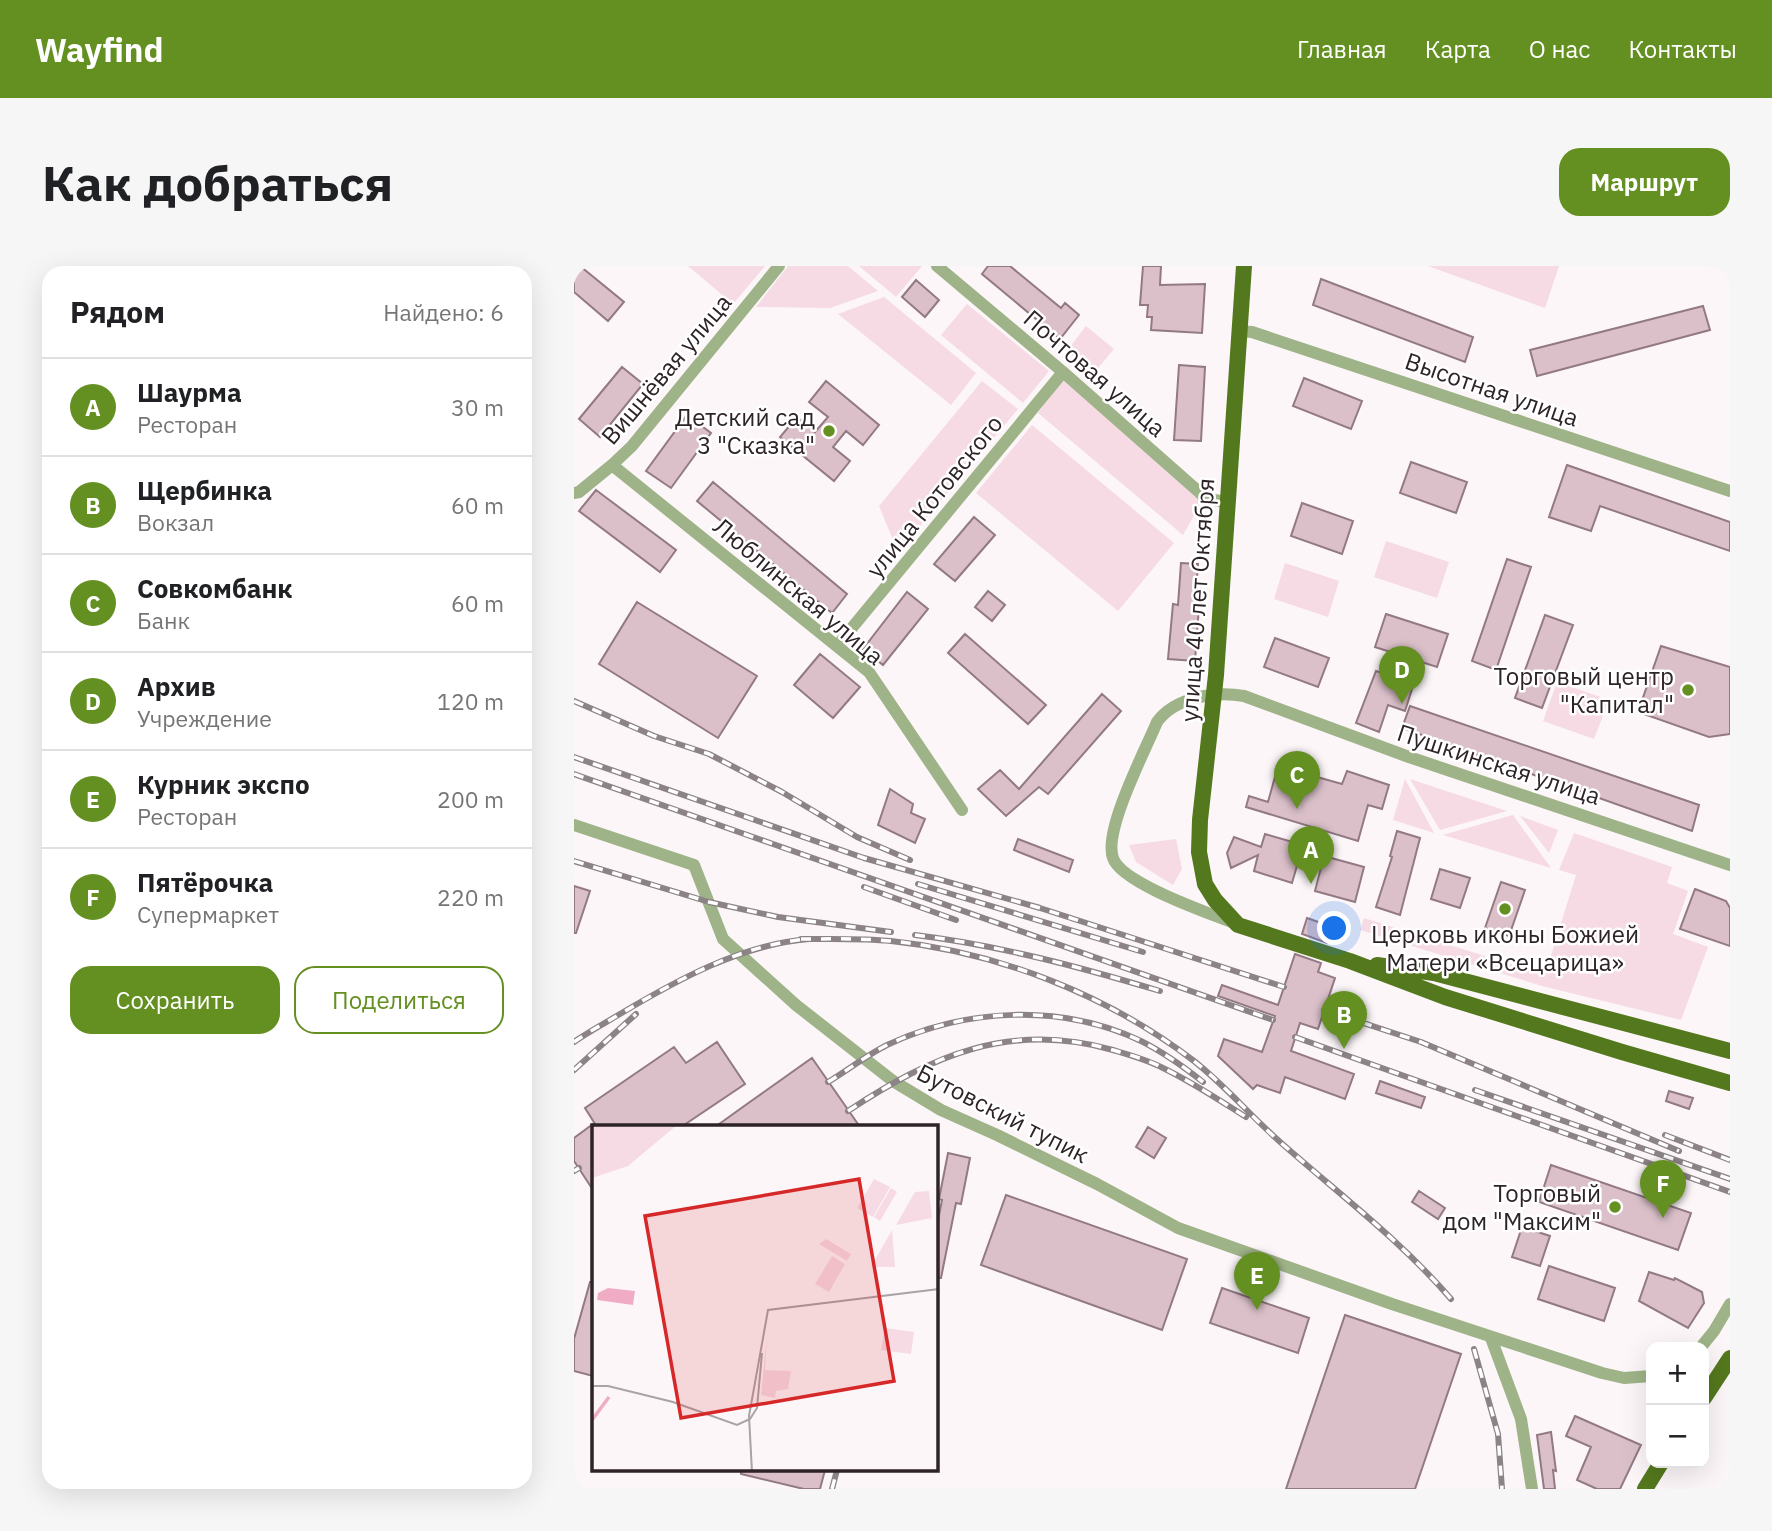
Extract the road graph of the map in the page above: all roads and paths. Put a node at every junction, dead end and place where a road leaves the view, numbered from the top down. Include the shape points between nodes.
1 (779, 266) edge
2 (937, 266) edge
3 (1244, 266) edge
4 (1239, 331) junction
5 (1063, 372) junction
6 (612, 465) junction
7 (1730, 491) edge
8 (574, 493) edge
9 (1228, 502) junction
10 (837, 646) junction
11 (1214, 696) junction
12 (962, 810) dead end
13 (574, 825) edge
14 (1730, 865) edge
15 (1238, 925) junction
16 (1350, 961) junction
17 (1730, 1051) edge
18 (1730, 1083) edge
19 (1730, 1304) edge
20 (1491, 1338) junction
21 (1705, 1342) edge
22 (1730, 1358) edge
23 (1646, 1376) edge
24 (1709, 1390) edge
25 (1658, 1468) edge
26 (1532, 1489) edge
27 (1645, 1489) edge

1 - 6 street, Вишнёвая улица
2 - 5 street, Почтовая улица
3 - 4 main road, улица 40 лет Октября
4 - 7 street, Высотная улица via 1411,383
4 - 9 main road, улица 40 лет Октября
5 - 9 street, Почтовая улица via 1207,499
5 - 10 street, улица Котовского
6 - 8 street
6 - 10 street, Люблинская улица
9 - 11 main road, улица 40 лет Октября
10 - 12 street, Люблинская улица via 869,672
11 - 14 street, Пушкинская улица via 1244,696
11 - 15 main road, улица 40 лет Октября via 1200,820 1201,867 1215,900
11 - 15 street, Пушкинская улица via 1175,705 1157,722 1111,836 1113,859 1125,873 1171,898
13 - 20 street, Бутовский тупик via 694,865 723,939 739,955 894,1081 941,1110 1178,1227
15 - 16 main road
16 - 17 main road via 1434,973
16 - 18 main road via 1444,997
19 - 21 street
20 - 23 street via 1602,1373
20 - 26 street via 1521,1419
22 - 24 main road
25 - 27 main road

